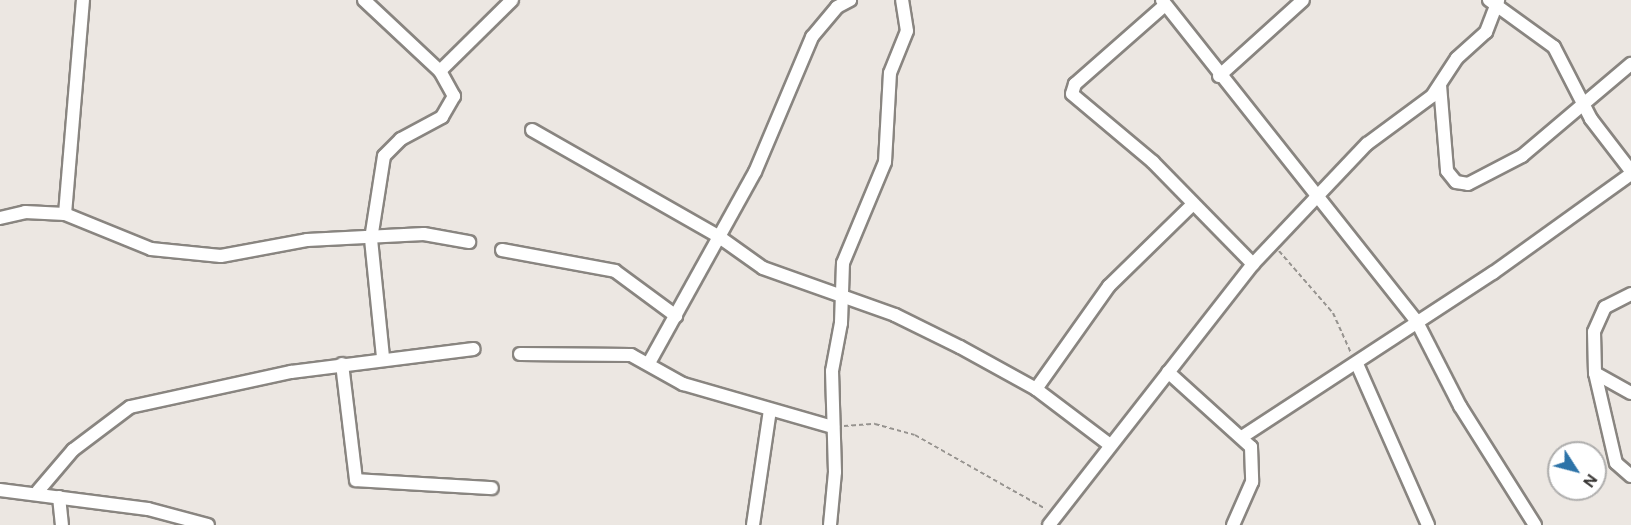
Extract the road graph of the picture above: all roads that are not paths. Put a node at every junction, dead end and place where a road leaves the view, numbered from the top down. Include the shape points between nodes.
1 (83, 0) edge
2 (364, 0) edge
3 (512, 0) edge
4 (850, 0) edge
5 (902, 0) edge
6 (1303, 0) edge
7 (1164, 2) edge
8 (1495, 2) edge
9 (1631, 64) edge
10 (440, 71) junction
11 (1219, 76) junction
12 (1440, 86) junction
13 (1583, 103) junction
14 (531, 130) dead end
15 (1631, 173) edge
16 (1317, 194) junction
17 (1193, 204) junction
18 (64, 214) junction
19 (0, 218) edge
20 (718, 236) junction
21 (370, 239) junction
22 (469, 242) dead end
23 (502, 250) dead end
24 (1253, 264) junction
25 (1631, 294) edge
26 (841, 296) junction
27 (676, 316) junction
28 (1416, 320) junction
29 (474, 349) dead end
30 (520, 354) dead end
31 (383, 357) junction
32 (649, 363) junction
33 (342, 364) junction
34 (1357, 364) junction
35 (1168, 372) junction
36 (1594, 373) junction
37 (1036, 389) junction
38 (1631, 393) edge
39 (770, 410) junction
40 (833, 427) junction
41 (1242, 437) junction
42 (1110, 445) junction
43 (1631, 476) edge
44 (492, 488) dead end
45 (0, 490) edge
46 (38, 491) junction
47 (59, 497) junction
48 (1052, 520) edge
49 (62, 525) edge
50 (208, 525) edge
51 (753, 525) edge
52 (830, 525) edge
53 (1065, 525) edge
54 (1233, 525) edge
55 (1428, 525) edge
56 (1535, 525) edge

1 - 18 street
2 - 10 street
3 - 10 street
4 - 20 street via 837,7 812,37 759,164
5 - 26 street via 907,30 890,73 885,162 848,246
6 - 11 street
7 - 11 street
7 - 17 street via 1075,84 1072,94
8 - 12 street via 1486,32 1457,58
8 - 13 street via 1554,47
9 - 13 street
10 - 21 street via 454,96 451,107 384,156
11 - 16 street
12 - 13 street via 1448,171 1462,185 1506,168
12 - 16 street via 1367,144
13 - 15 street
14 - 20 street
15 - 28 street
16 - 24 street
16 - 28 street
17 - 24 street
17 - 37 street via 1113,281
18 - 19 street via 25,212
18 - 21 street via 151,249 192,255 248,253 307,240
20 - 26 street via 775,273
20 - 27 street
21 - 22 street via 424,234
21 - 31 street
23 - 27 street via 615,271
24 - 35 street
25 - 36 street via 1605,307 1598,319
26 - 37 street via 895,315
26 - 40 street via 832,370
27 - 32 street
28 - 34 street
28 - 56 street via 1461,406
29 - 31 street
30 - 32 street via 613,352
31 - 33 street
32 - 39 street via 683,384
33 - 44 street via 356,480
33 - 46 street via 130,407 64,458
34 - 41 street
34 - 55 street
35 - 41 street
35 - 42 street
36 - 38 street
36 - 43 street via 1616,463
37 - 42 street
39 - 40 street
39 - 51 street
40 - 52 street
41 - 54 street via 1254,456 1255,468
42 - 48 street
45 - 46 street
46 - 47 street
47 - 49 street
47 - 50 street via 148,508
48 - 53 street

